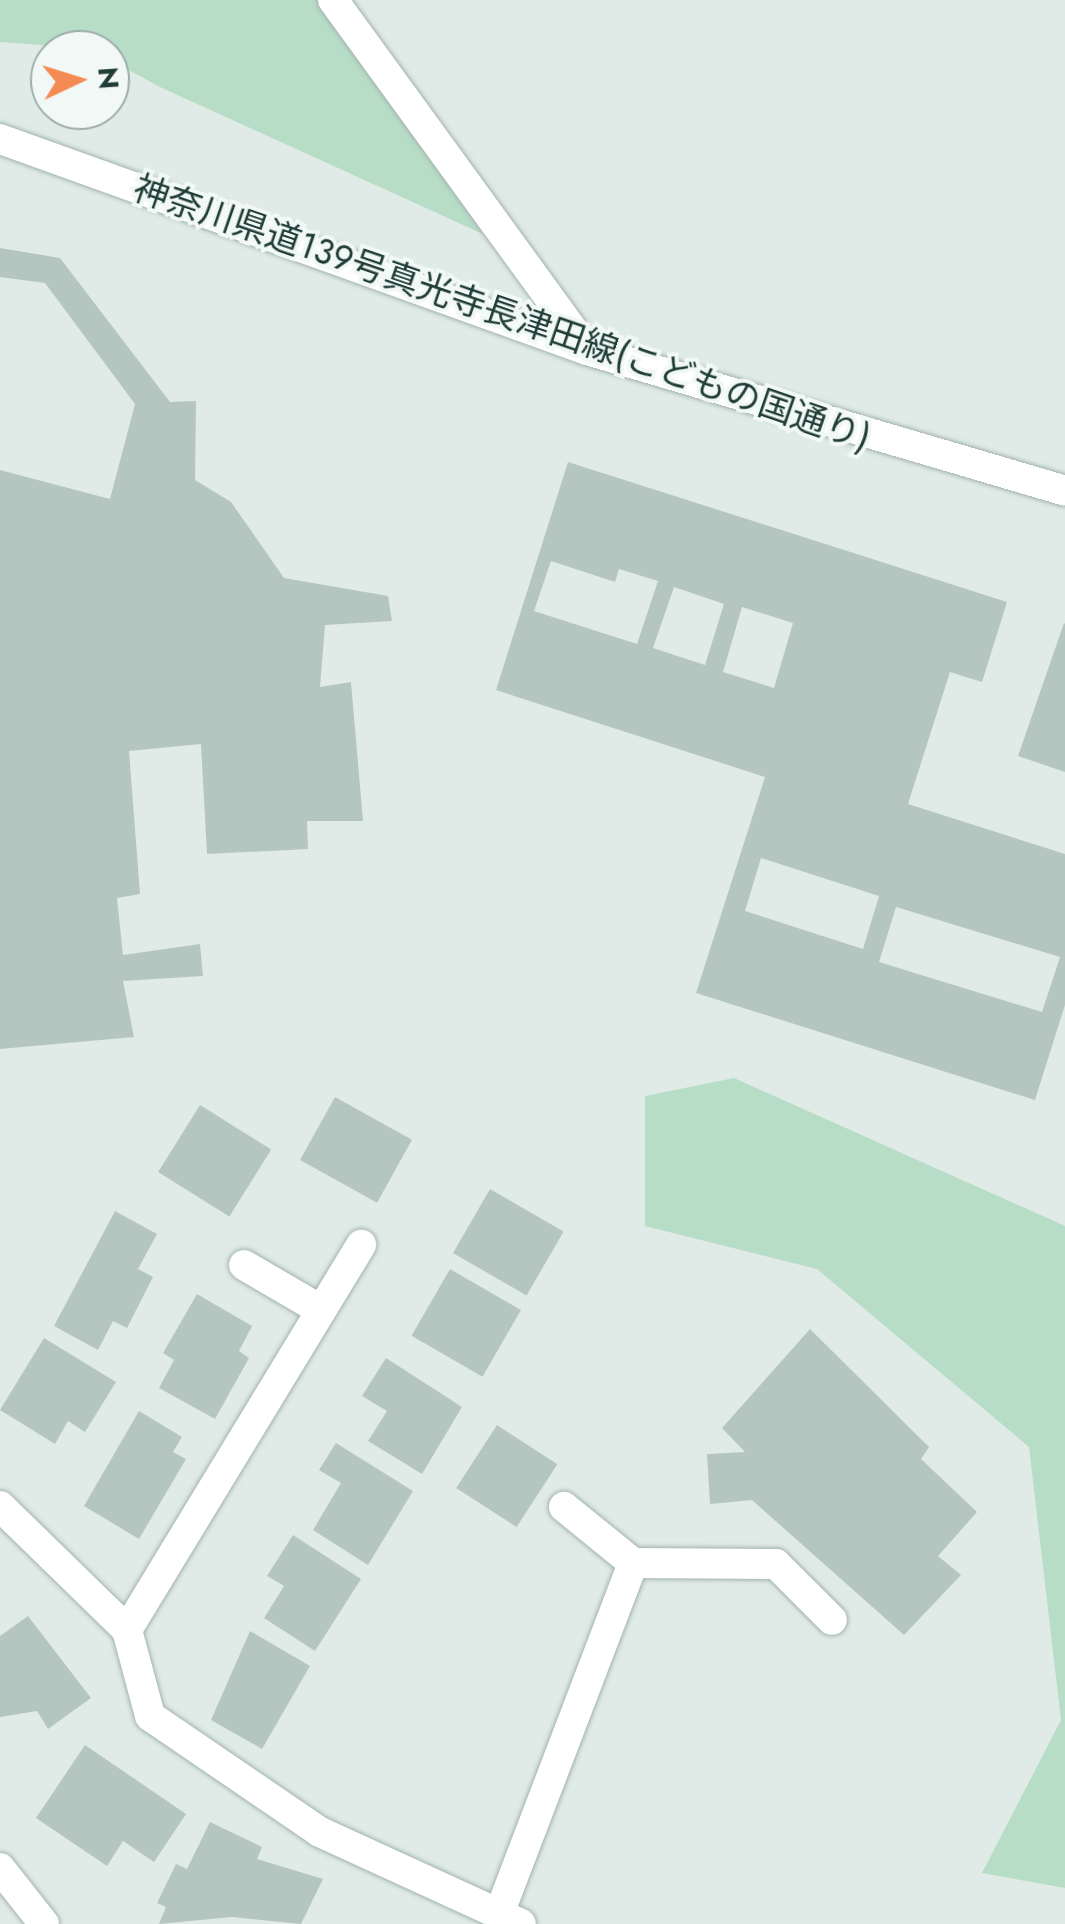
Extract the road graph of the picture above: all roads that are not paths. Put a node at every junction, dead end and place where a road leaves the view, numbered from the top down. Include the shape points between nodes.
1 (333, 0) edge
2 (0, 140) edge
3 (588, 350) junction
4 (1065, 491) edge
5 (360, 1246) dead end
6 (244, 1265) dead end
7 (321, 1310) junction
8 (0, 1506) edge
9 (564, 1506) dead end
10 (634, 1563) junction
11 (832, 1620) dead end
12 (127, 1630) junction
13 (0, 1868) edge
14 (510, 1919) edge
15 (34, 1920) edge

1 - 3 main road
2 - 3 main road, 神奈川県道139号真光寺長津田線(こどもの国通り)
3 - 4 main road, 神奈川県道139号真光寺長津田線(こどもの国通り) via 853,436
5 - 7 main road
6 - 7 main road
7 - 12 main road
8 - 12 main road
9 - 10 main road
10 - 11 main road via 776,1564
10 - 14 main road
12 - 14 main road via 150,1716 320,1832
13 - 15 main road

